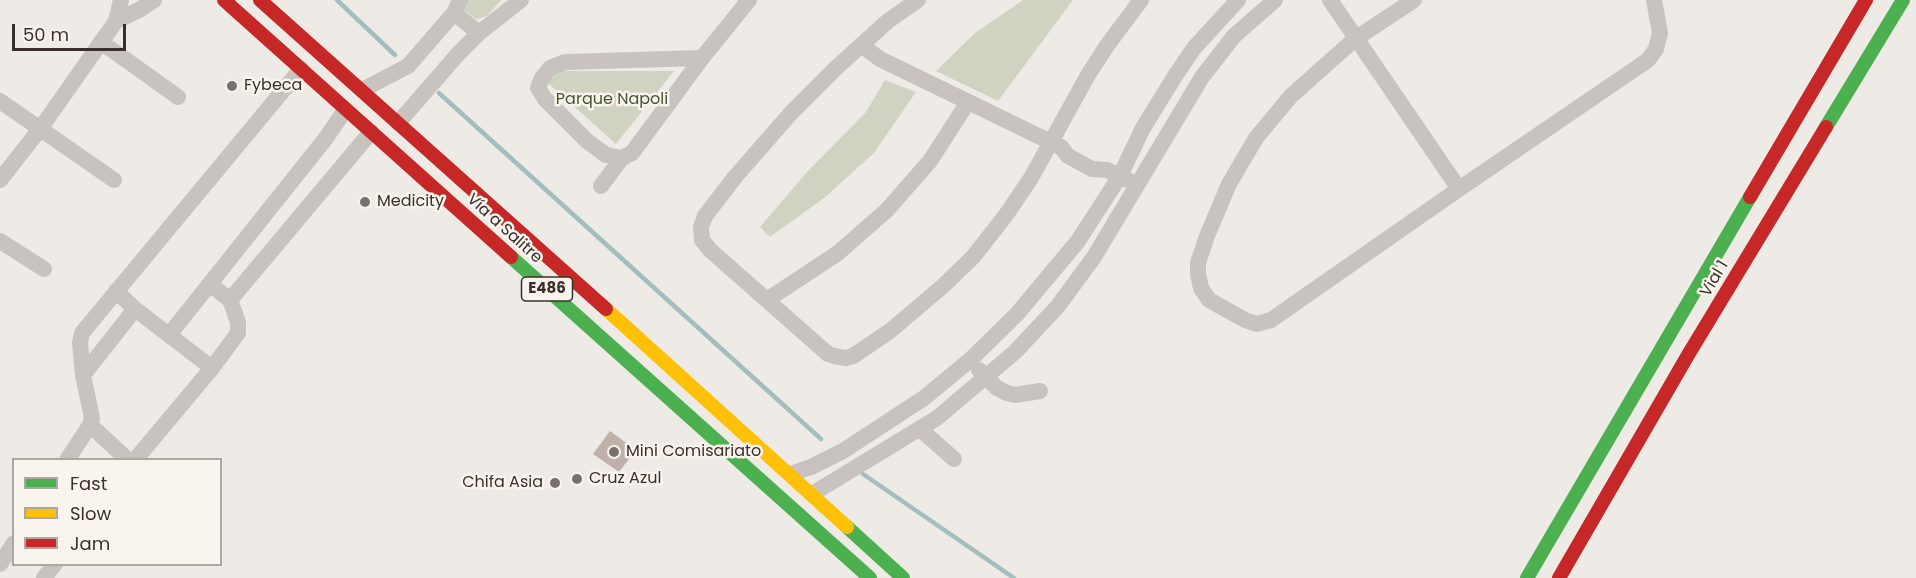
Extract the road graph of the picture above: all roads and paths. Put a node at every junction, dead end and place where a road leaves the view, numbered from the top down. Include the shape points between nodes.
1 (121, 0) edge
2 (154, 0) edge
3 (224, 0) edge
4 (260, 0) edge
5 (521, 0) edge
6 (748, 0) edge
7 (918, 0) edge
8 (1141, 0) edge
9 (1238, 0) edge
10 (1275, 0) edge
11 (1330, 0) edge
12 (1414, 0) edge
13 (1654, 0) edge
14 (1866, 0) edge
15 (1903, 0) edge
16 (457, 6) edge
17 (117, 21) junction
18 (479, 33) junction
19 (1355, 39) junction
20 (101, 42) junction
21 (861, 45) junction
22 (426, 47) junction
23 (702, 58) junction
24 (408, 66) junction
25 (447, 66) junction
26 (301, 69) junction
27 (430, 86) junction
28 (362, 90) junction
29 (178, 97) dead end
30 (0, 101) edge
31 (968, 102) junction
32 (345, 110) junction
33 (398, 123) junction
34 (40, 129) junction
35 (371, 132) junction
36 (1057, 145) junction
37 (622, 158) junction
38 (1113, 173) junction
39 (0, 180) edge
40 (114, 180) dead end
41 (1139, 185) junction
42 (601, 186) dead end
43 (287, 187) junction
44 (1459, 189) junction
45 (310, 205) junction
46 (249, 235) junction
47 (0, 241) edge
48 (271, 251) junction
49 (44, 269) dead end
50 (210, 284) junction
51 (116, 291) junction
52 (230, 300) junction
53 (767, 300) junction
54 (135, 309) junction
55 (169, 335) junction
56 (970, 360) junction
57 (212, 368) junction
58 (83, 375) junction
59 (985, 377) junction
60 (1040, 391) dead end
61 (924, 398) junction
62 (937, 418) junction
63 (90, 425) junction
64 (920, 429) junction
65 (69, 458) edge
66 (127, 458) edge
67 (136, 458) edge
68 (954, 459) dead end
69 (790, 474) junction
70 (812, 494) junction
71 (12, 546) edge
72 (0, 564) edge
73 (53, 566) edge
74 (44, 578) edge
75 (870, 578) edge
76 (903, 578) edge
77 (1527, 578) edge
78 (1559, 578) edge

1 - 17 street
2 - 17 street
3 - 26 main road, Vía a Salitre / E486
4 - 28 main road, Vía a Salitre / E486
5 - 18 street
6 - 23 street
7 - 21 street
8 - 36 street via 1094,66
9 - 38 street via 1194,48
10 - 41 street via 1234,36 1202,77
11 - 19 street
12 - 19 street
13 - 44 street via 1660,33 1648,60
14 - 77 main road
15 - 78 main road, Vial 1 via 1688,355
16 - 18 street
16 - 22 street
17 - 20 street
18 - 25 street
19 - 44 street
19 - 44 street via 1291,96 1256,138 1229,184 1198,263 1201,288 1209,300 1257,324 1271,320
20 - 29 street
20 - 34 street
21 - 31 street via 880,59
21 - 53 street via 762,144 702,221 700,233 706,245
22 - 24 street
22 - 25 street
23 - 37 street via 632,153
23 - 37 street via 566,62 550,68 542,78 538,88 545,99 587,141 606,155
24 - 27 street
24 - 28 street
25 - 27 street
26 - 32 main road, Vía a Salitre / E486
26 - 51 street
27 - 33 street
28 - 33 main road, Vía a Salitre / E486
30 - 34 street
31 - 36 street
31 - 53 street via 930,161 887,210 838,253
32 - 35 main road, Vía a Salitre / E486
32 - 43 street
33 - 69 main road, Vía a Salitre / E486
34 - 39 street
34 - 40 street
35 - 45 street
35 - 75 main road, Vía a Salitre / E486
36 - 38 street via 1073,146
36 - 53 street via 973,256 917,309 853,356 840,358 828,354
37 - 42 street
38 - 41 street
38 - 56 street via 1095,217 1059,266 1017,315
41 - 59 street via 1058,306
43 - 45 street
43 - 46 street
45 - 48 street
46 - 48 street
46 - 50 street
47 - 49 street
48 - 52 street
50 - 52 street
50 - 55 street
51 - 54 street
51 - 58 street via 81,337
52 - 57 street via 238,333
54 - 55 street
54 - 58 street
55 - 57 street
56 - 59 street
56 - 61 street
57 - 67 street
58 - 63 street via 92,411
59 - 60 street via 997,388 1015,395
59 - 62 street
61 - 62 street
61 - 69 street via 843,451
62 - 64 street
63 - 65 street
63 - 66 street
64 - 68 street
64 - 70 street
69 - 70 main road, Vía a Salitre / E486
70 - 76 main road, Vía a Salitre / E486
71 - 72 street
73 - 74 street

